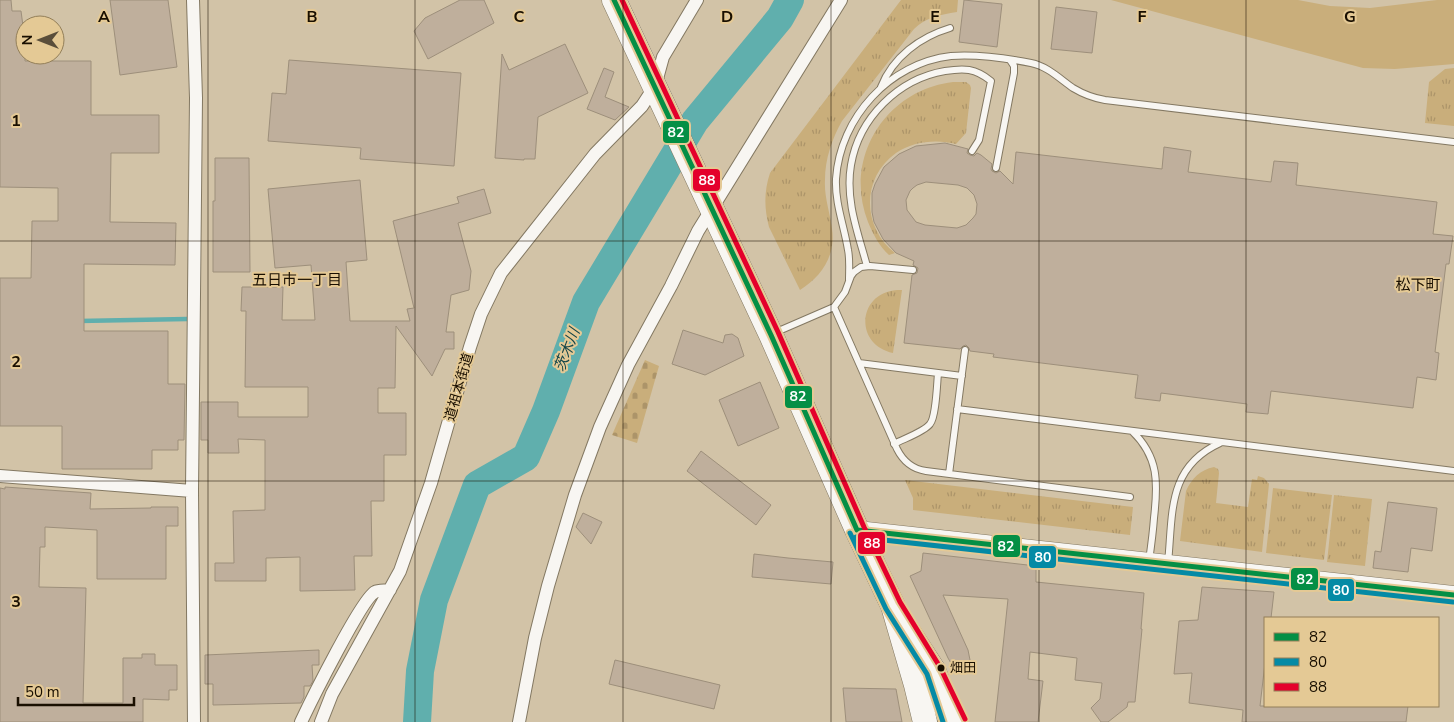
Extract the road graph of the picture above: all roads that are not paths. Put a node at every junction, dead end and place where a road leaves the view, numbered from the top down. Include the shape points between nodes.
1 (193, 0) edge
2 (614, 0) edge
3 (696, 0) edge
4 (841, 0) edge
5 (950, 28) dead end
6 (1010, 60) junction
7 (881, 88) junction
8 (658, 93) junction
9 (1454, 142) edge
10 (972, 151) dead end
11 (996, 168) dead end
12 (707, 198) junction
13 (868, 266) junction
14 (912, 270) dead end
15 (849, 280) junction
16 (834, 307) junction
17 (771, 335) junction
18 (965, 350) dead end
19 (859, 363) junction
20 (938, 373) junction
21 (962, 376) junction
22 (957, 409) junction
23 (1132, 431) junction
24 (1222, 442) junction
25 (894, 444) junction
26 (1454, 471) edge
27 (949, 474) junction
28 (0, 476) edge
29 (192, 492) junction
30 (1130, 497) dead end
31 (857, 530) junction
32 (1149, 561) junction
33 (1168, 563) junction
34 (390, 590) junction
35 (1454, 594) edge
36 (893, 606) junction
37 (934, 671) junction
38 (194, 722) edge
39 (301, 722) edge
40 (321, 722) edge
41 (520, 722) edge
42 (925, 722) edge
43 (951, 722) edge
44 (958, 722) edge

1 - 29 street via 196,98
2 - 8 highway
3 - 8 street, 道祖本街道 via 663,58
4 - 12 street
5 - 7 lane via 926,37 906,52 886,75
6 - 7 lane via 975,56 940,58 911,68
6 - 9 lane via 1043,68 1099,99
6 - 11 lane via 1014,73
7 - 15 lane via 851,126 838,167 837,204 848,250
8 - 12 highway
8 - 34 street, 道祖本街道 via 595,154 501,273 491,291 470,347 431,483 400,571
10 - 13 lane via 979,140 991,81 978,73 962,69 915,80 880,106 859,138 849,176 851,208
12 - 17 highway
12 - 41 street via 698,231 628,365 600,427 575,495 535,638
13 - 14 lane
13 - 15 lane via 854,272
15 - 16 lane
16 - 17 lane
16 - 19 lane
17 - 31 highway
18 - 21 lane
19 - 20 lane
19 - 25 lane
20 - 21 lane
20 - 25 lane via 930,424
21 - 22 lane
22 - 23 lane
22 - 27 lane
23 - 24 lane
23 - 32 lane via 1149,453 1157,480
24 - 26 lane
24 - 33 lane via 1200,454 1180,480 1175,495
25 - 27 lane via 911,466
27 - 30 lane
28 - 29 street
29 - 38 street
31 - 32 street
31 - 36 highway
32 - 33 street
33 - 35 street
34 - 39 street via 375,592 366,600
34 - 40 street, 道祖本街道 via 332,694
36 - 37 highway
36 - 42 highway
37 - 43 highway
37 - 44 highway

